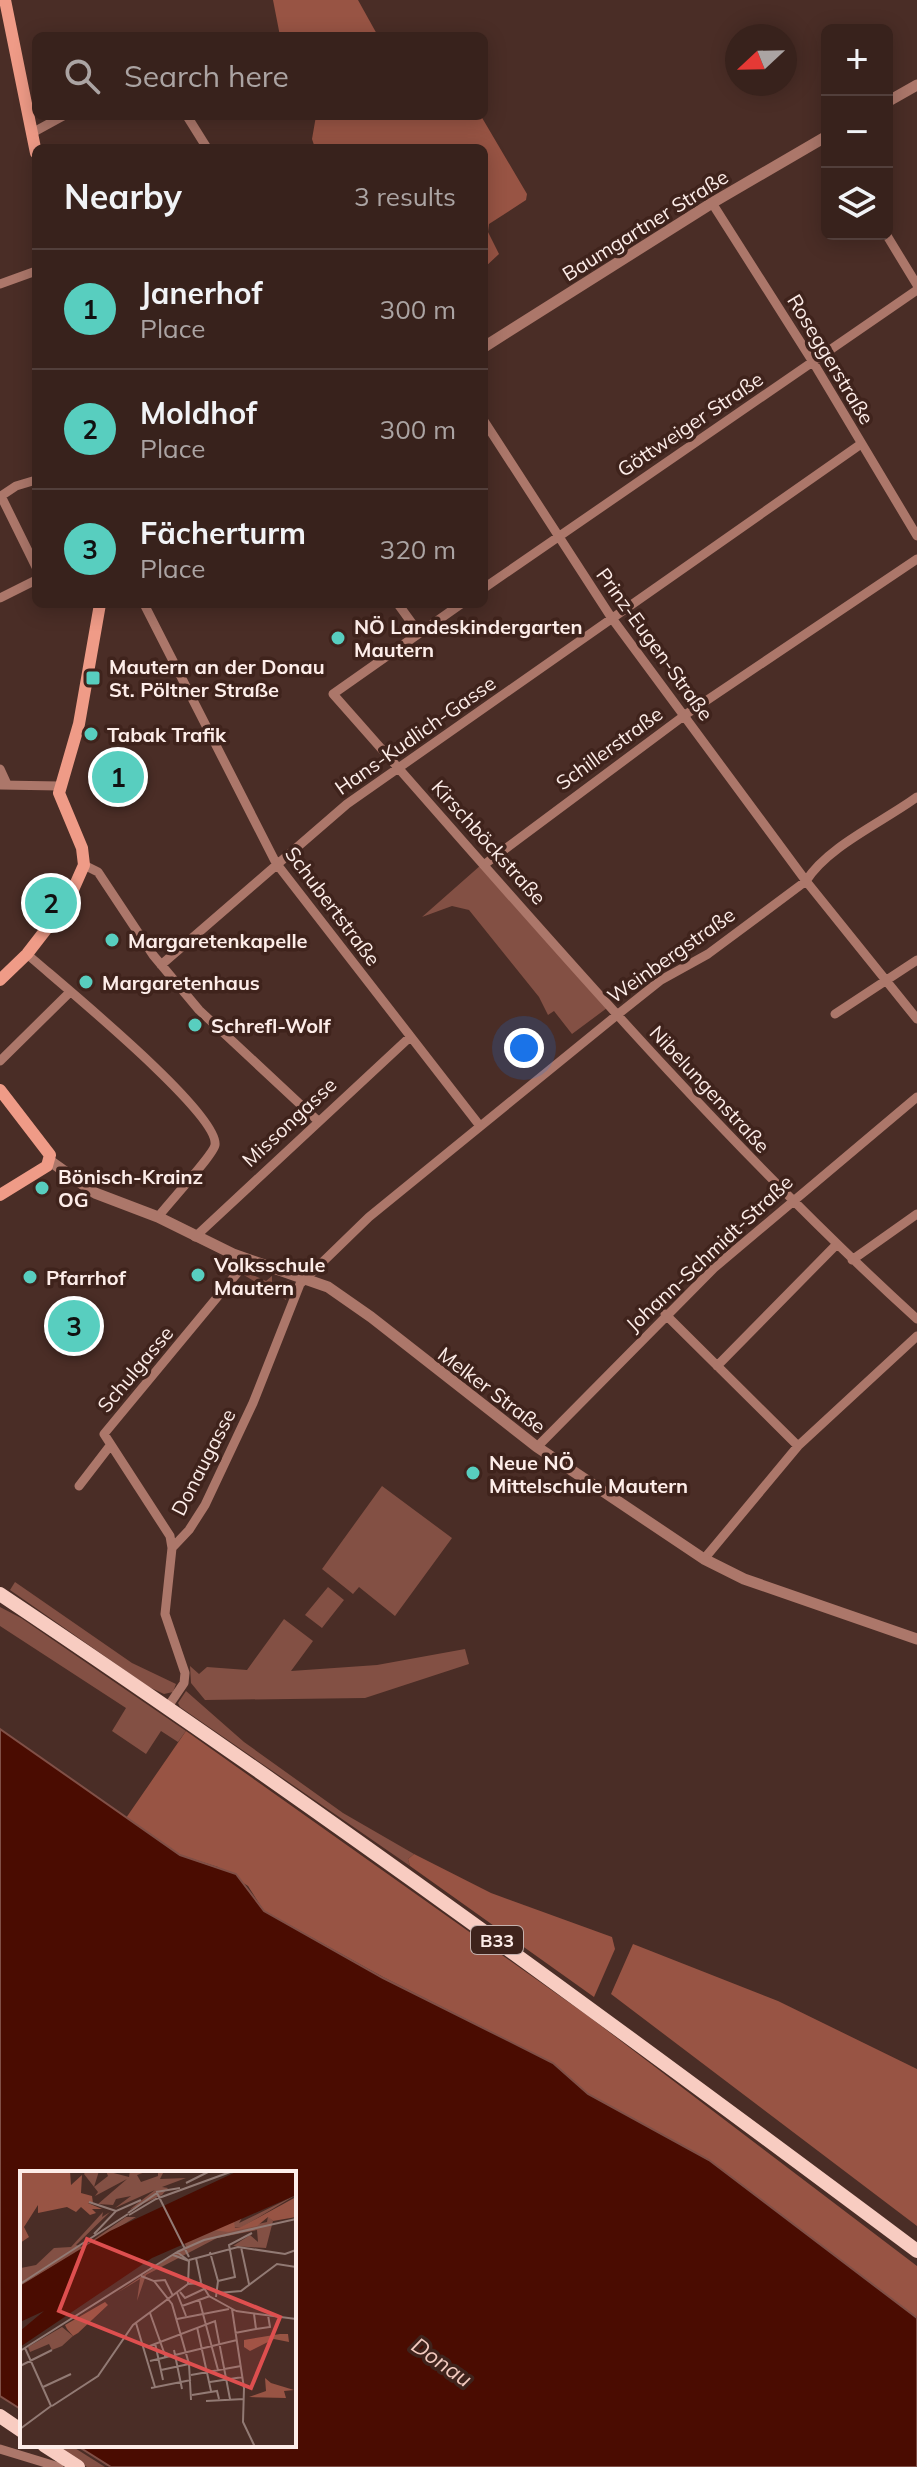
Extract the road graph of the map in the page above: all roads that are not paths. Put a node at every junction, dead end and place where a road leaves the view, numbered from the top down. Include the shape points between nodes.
1 (5, 0) edge
2 (917, 85) edge
3 (893, 99) edge
4 (56, 120) edge
5 (190, 120) edge
6 (32, 133) junction
7 (821, 139) edge
8 (34, 144) edge
9 (204, 144) edge
10 (712, 203) junction
11 (889, 240) edge
12 (32, 272) edge
13 (0, 284) edge
14 (917, 288) edge
15 (488, 344) edge
16 (813, 362) junction
17 (488, 427) edge
18 (861, 444) junction
19 (32, 481) edge
20 (560, 536) junction
21 (917, 536) edge
22 (32, 559) edge
23 (917, 559) edge
24 (32, 582) edge
25 (488, 585) edge
26 (0, 598) edge
27 (99, 608) edge
28 (146, 608) edge
29 (401, 608) edge
30 (455, 608) edge
31 (611, 617) junction
32 (419, 633) junction
33 (685, 715) junction
34 (0, 769) edge
35 (399, 769) junction
36 (3, 784) edge
37 (60, 786) junction
38 (917, 797) edge
39 (276, 863) junction
40 (485, 864) junction
41 (84, 865) junction
42 (806, 881) junction
43 (27, 954) junction
44 (917, 960) edge
45 (161, 965) junction
46 (0, 980) edge
47 (886, 981) junction
48 (70, 992) junction
49 (835, 1014) dead end
50 (617, 1015) junction
51 (917, 1019) edge
52 (410, 1037) junction
53 (0, 1061) edge
54 (0, 1090) edge
55 (917, 1097) edge
56 (317, 1120) junction
57 (480, 1126) junction
58 (50, 1161) junction
59 (0, 1195) edge
60 (790, 1201) junction
61 (917, 1214) edge
62 (158, 1217) junction
63 (195, 1237) junction
64 (836, 1245) junction
65 (248, 1260) junction
66 (852, 1260) junction
67 (308, 1278) junction
68 (665, 1314) junction
69 (917, 1319) edge
70 (917, 1336) edge
71 (717, 1366) junction
72 (798, 1446) junction
73 (109, 1447) junction
74 (537, 1447) junction
75 (79, 1486) dead end
76 (172, 1548) junction
77 (704, 1559) junction
78 (0, 1594) edge
79 (917, 1639) edge
80 (167, 1708) junction
81 (917, 2251) edge
82 (0, 2416) edge
83 (20, 2430) edge
84 (47, 2447) edge
85 (0, 2449) edge
86 (59, 2467) edge
87 (78, 2467) edge

1 - 6 main road
2 - 3 street
4 - 6 street
5 - 9 street
6 - 8 main road
7 - 10 street, Baumgartner Straße
10 - 15 street, Baumgartner Straße
10 - 16 street, Roseggerstraße
11 - 14 street
12 - 13 street
14 - 16 street, Göttweiger Straße
16 - 18 street, Roseggerstraße
16 - 20 street, Göttweiger Straße
17 - 20 street, Prinz-Eugen-Straße
18 - 21 street, Roseggerstraße
18 - 31 street, Hans-Kudlich-Gasse
19 - 22 street via 1,496
20 - 25 street, Göttweiger Straße
20 - 31 street, Prinz-Eugen-Straße
23 - 33 street, Schillerstraße
24 - 26 street
27 - 37 main road via 79,724
28 - 39 street, Schubertstraße
29 - 32 street
30 - 32 street
31 - 33 street, Prinz-Eugen-Straße
31 - 35 street, Hans-Kudlich-Gasse
32 - 35 street, Kirschböckstraße via 333,694
33 - 40 street, Schillerstraße
33 - 42 street, Prinz-Eugen-Straße
34 - 36 street
35 - 39 street, Hans-Kudlich-Gasse
35 - 40 street, Kirschböckstraße
36 - 37 street
37 - 41 main road via 60,800 82,848
38 - 42 street, Weinbergstraße via 829,855
39 - 45 street, Hans-Kudlich-Gasse
39 - 52 street, Schubertstraße
40 - 50 street, Kirschböckstraße
41 - 43 main road via 68,901
41 - 45 street via 98,872
42 - 47 street, Prinz-Eugen-Straße
42 - 50 street, Weinbergstraße
43 - 46 main road
43 - 48 street
44 - 47 street
45 - 56 street via 222,1034
47 - 49 street
47 - 51 street, Prinz-Eugen-Straße
48 - 53 street
48 - 62 street via 170,1082 213,1134 213,1150
50 - 57 street, Weinbergstraße
50 - 60 street, Nibelungenstraße
52 - 56 street, Missongasse
52 - 57 street, Schubertstraße
54 - 58 main road via 47,1148
55 - 60 street, Johann-Schmidt-Straße
56 - 63 street, Missongasse
57 - 67 street, Weinbergstraße via 369,1217
58 - 59 main road
58 - 62 street, Melker Straße via 95,1193
60 - 64 street, Nibelungenstraße
60 - 68 street, Johann-Schmidt-Straße
61 - 66 street
62 - 63 street, Melker Straße
63 - 65 street, Melker Straße
64 - 66 street, Nibelungenstraße
64 - 71 street
65 - 67 street, Melker Straße
65 - 73 street, Schulgasse via 104,1434
66 - 69 street, Nibelungenstraße
67 - 74 street, Melker Straße via 351,1302
67 - 76 street, Donaugasse via 299,1287 205,1505
68 - 71 street
68 - 74 street, Johann-Schmidt-Straße
70 - 72 street
71 - 72 street
72 - 77 street
73 - 75 street
73 - 76 street, Schulgasse via 140,1487
74 - 77 street, Melker Straße
76 - 80 street via 165,1614 185,1673
77 - 79 street, Melker Straße via 744,1579
78 - 80 main road, B33
80 - 81 main road, B33 via 595,2010
82 - 83 main road
84 - 87 main road
85 - 86 street

